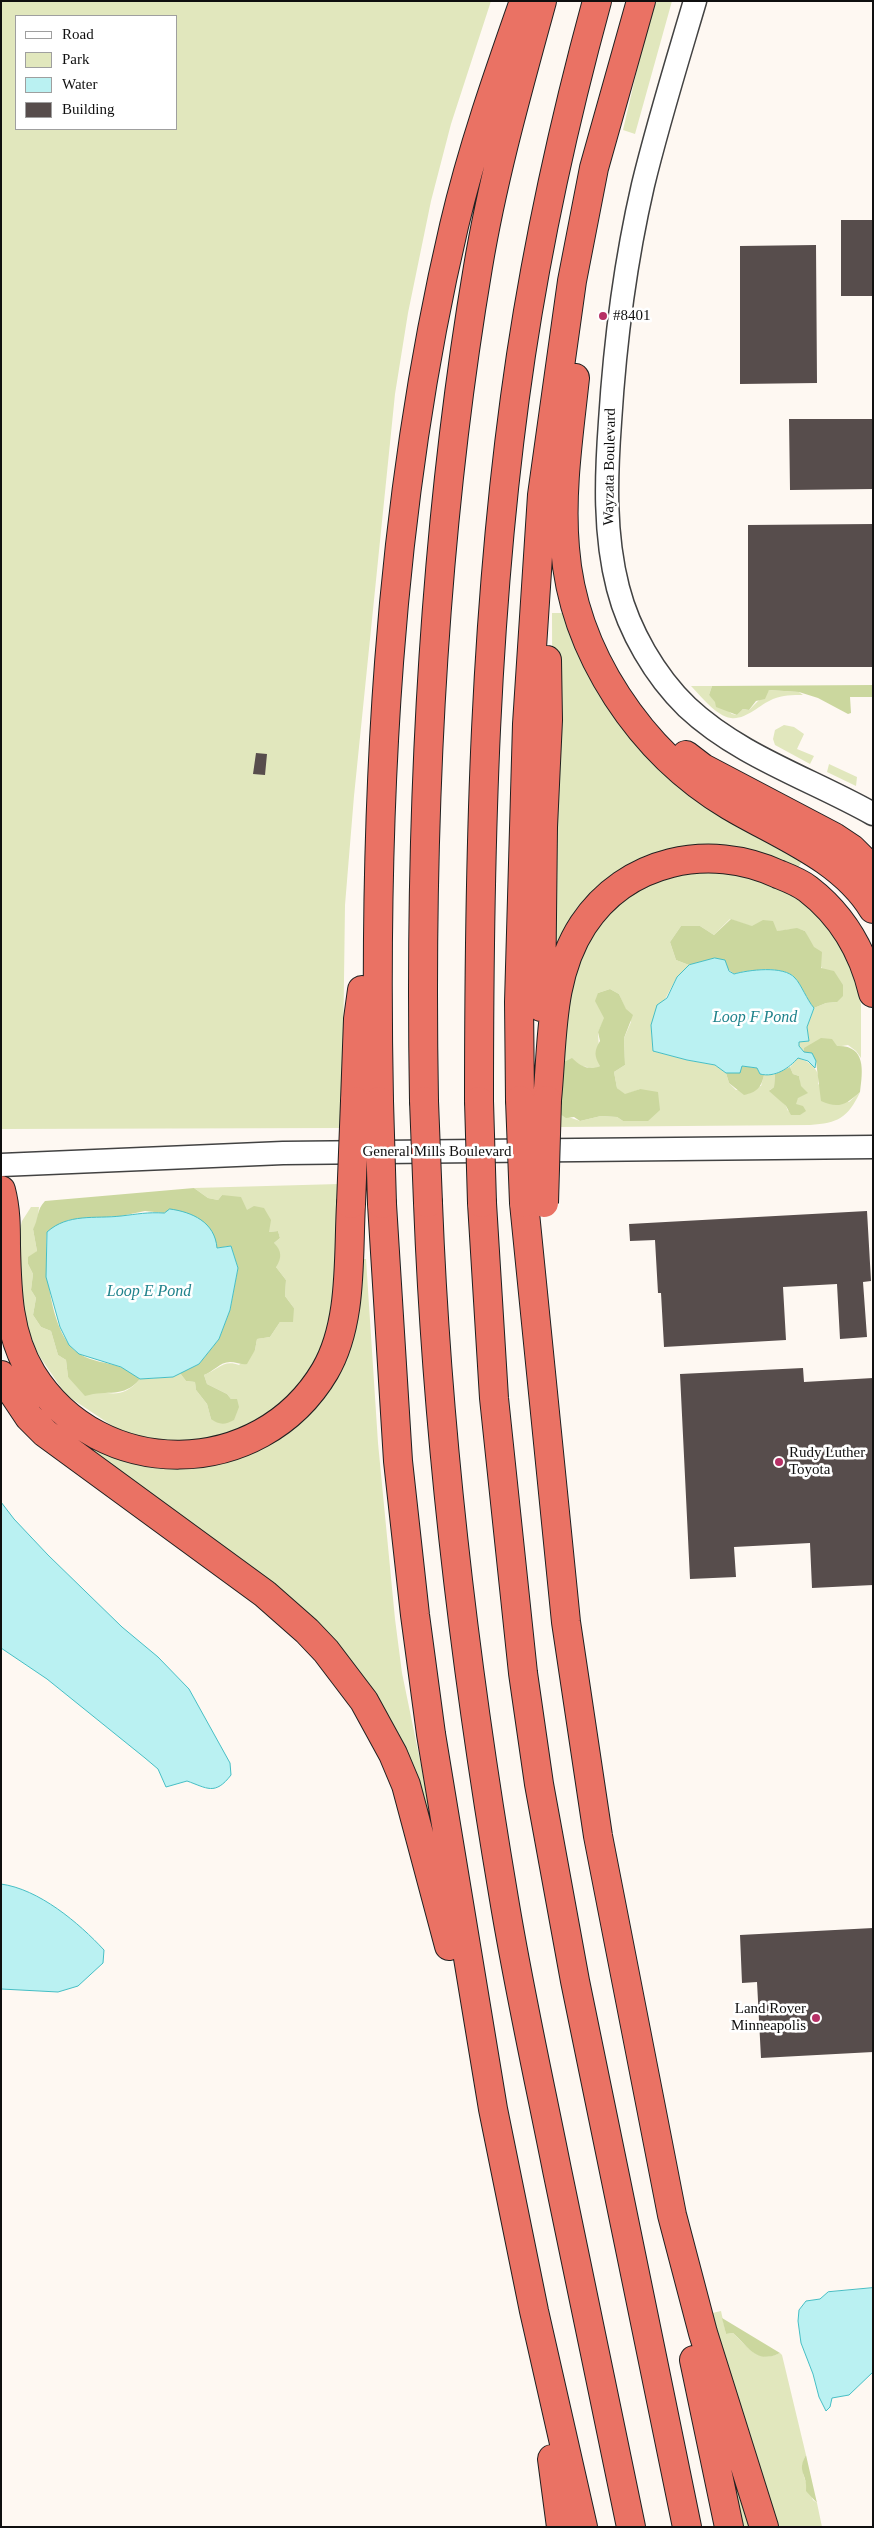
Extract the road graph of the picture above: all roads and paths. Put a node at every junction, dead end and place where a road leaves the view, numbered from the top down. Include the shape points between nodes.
1 (524, 1) edge
2 (542, 1) edge
3 (597, 1) edge
4 (640, 1) edge
5 (695, 1) edge
6 (628, 47) junction
7 (536, 594) junction
8 (618, 695) junction
9 (873, 814) edge
10 (873, 870) edge
11 (873, 909) edge
12 (873, 992) edge
13 (547, 1100) junction
14 (367, 1101) junction
15 (873, 1148) edge
16 (1, 1165) edge
17 (1, 1190) edge
18 (534, 1203) junction
19 (1, 1375) edge
20 (493, 2109) junction
21 (672, 2215) junction
22 (534, 2311) junction
23 (561, 2527) edge
24 (583, 2527) edge
25 (631, 2527) edge
26 (687, 2527) edge
27 (729, 2527) edge
28 (764, 2527) edge

1 - 14 highway via 471,159 454,227 406,496 395,591 379,859 358,1019
2 - 25 highway, bridge via 518,87 482,249 448,488 430,715 424,1101 432,1298 466,1656 504,1902
3 - 26 highway, bridge via 561,143 538,253 501,518 482,807 482,1203 498,1443 523,1673 539,1784 576,1991
4 - 6 highway
5 - 9 street, Wayzata Boulevard via 645,177 622,298 612,387 607,492 611,555 616,578 642,646 685,706 749,751
6 - 7 highway via 594,168 572,281 542,495
6 - 8 highway via 582,316 565,479 564,519 573,595 590,644
7 - 13 highway via 547,657 541,967
7 - 18 highway, bridge via 526,724 520,1100
8 - 10 highway via 663,738 703,768 834,837
8 - 11 highway via 633,721 682,772 727,804 819,856 852,884
12 - 13 highway via 866,966 852,938 842,923 807,888 750,863 711,858 673,861 635,878 606,900 584,924 572,944 560,977
13 - 18 highway, bridge
14 - 17 highway, bridge via 351,1204 344,1312 326,1370 294,1410 256,1437 230,1448 202,1454 132,1450 106,1440 63,1410 32,1373 10,1318 6,1206
14 - 20 highway, bridge via 382,1204 398,1461 415,1615 451,1864
15 - 16 street, General Mills Boulevard via 284,1153
18 - 21 highway via 542,1382 566,1622 598,1836
19 - 20 highway via 45,1433 287,1612 326,1651 364,1701 406,1785
20 - 22 highway
21 - 27 highway via 689,2336
21 - 28 highway via 703,2333
22 - 23 highway
22 - 24 highway

